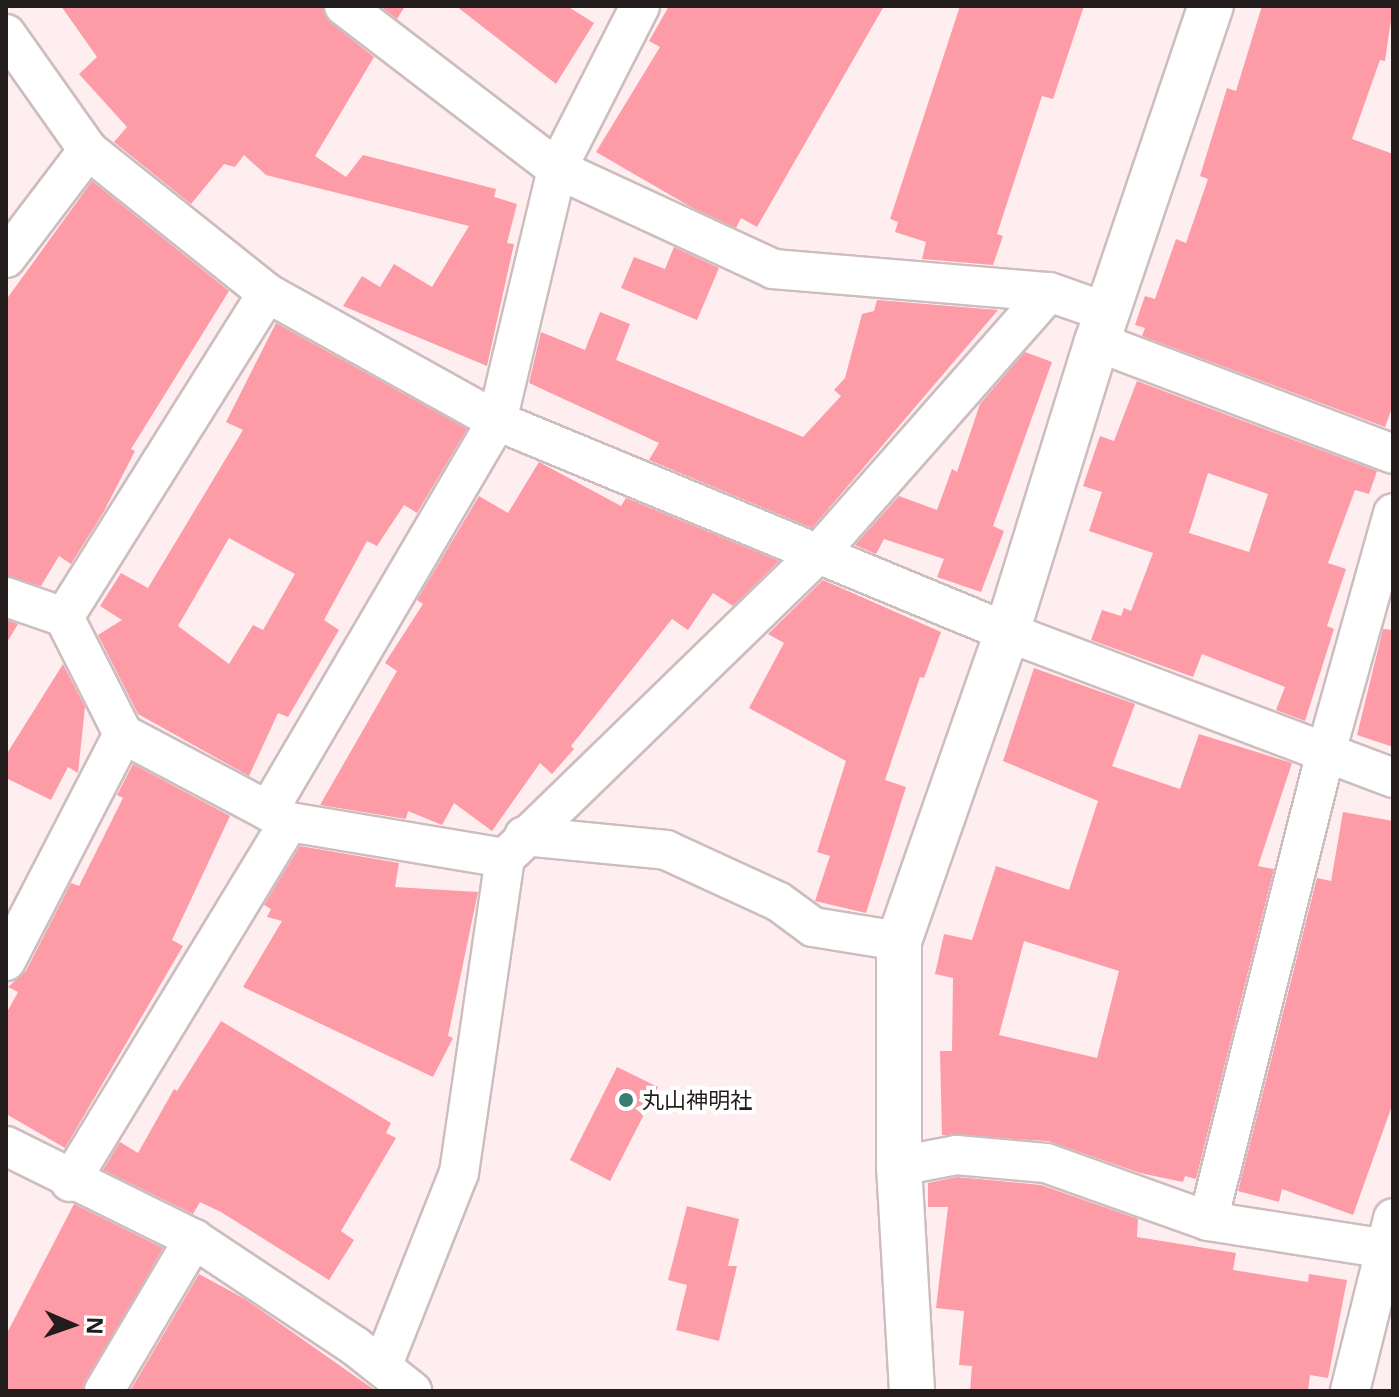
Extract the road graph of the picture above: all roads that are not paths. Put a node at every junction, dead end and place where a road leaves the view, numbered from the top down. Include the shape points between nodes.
1 (344, 6) edge
2 (640, 6) edge
3 (1211, 6) edge
4 (6, 34) edge
5 (88, 150) junction
6 (557, 169) junction
7 (6, 258) edge
8 (1049, 292) junction
9 (267, 293) junction
10 (1103, 328) junction
11 (497, 421) junction
12 (1393, 454) edge
13 (1393, 513) edge
14 (818, 554) junction
15 (6, 597) edge
16 (64, 617) junction
17 (1007, 632) junction
18 (123, 734) junction
19 (1326, 752) junction
20 (1393, 778) edge
21 (278, 817) junction
22 (515, 847) junction
23 (899, 941) junction
24 (6, 961) edge
25 (6, 1146) edge
26 (899, 1166) junction
27 (70, 1182) junction
28 (1208, 1221) junction
29 (194, 1239) junction
30 (1390, 1239) edge
31 (382, 1367) junction
32 (104, 1391) edge
33 (412, 1391) edge
34 (912, 1391) edge
35 (1350, 1391) edge

1 - 6 street
2 - 6 street
3 - 10 street
4 - 5 street
5 - 7 street
5 - 9 street
6 - 8 street via 773,269
6 - 11 street
8 - 10 street
8 - 14 street
9 - 11 street
9 - 16 street
10 - 12 street
10 - 17 street
11 - 14 street
11 - 21 street
13 - 19 street
14 - 17 street
14 - 22 street
15 - 16 street
16 - 18 street
17 - 19 street
17 - 23 street
18 - 21 street
18 - 24 street
19 - 20 street
19 - 28 street
21 - 22 street
21 - 27 street
22 - 23 street via 666,850 779,902 813,927
22 - 31 street via 459,1173
23 - 26 street
25 - 27 street
26 - 28 street via 956,1155 1046,1163
26 - 34 street
27 - 29 street
28 - 30 street
29 - 31 street
29 - 32 street
30 - 35 street
31 - 33 street

